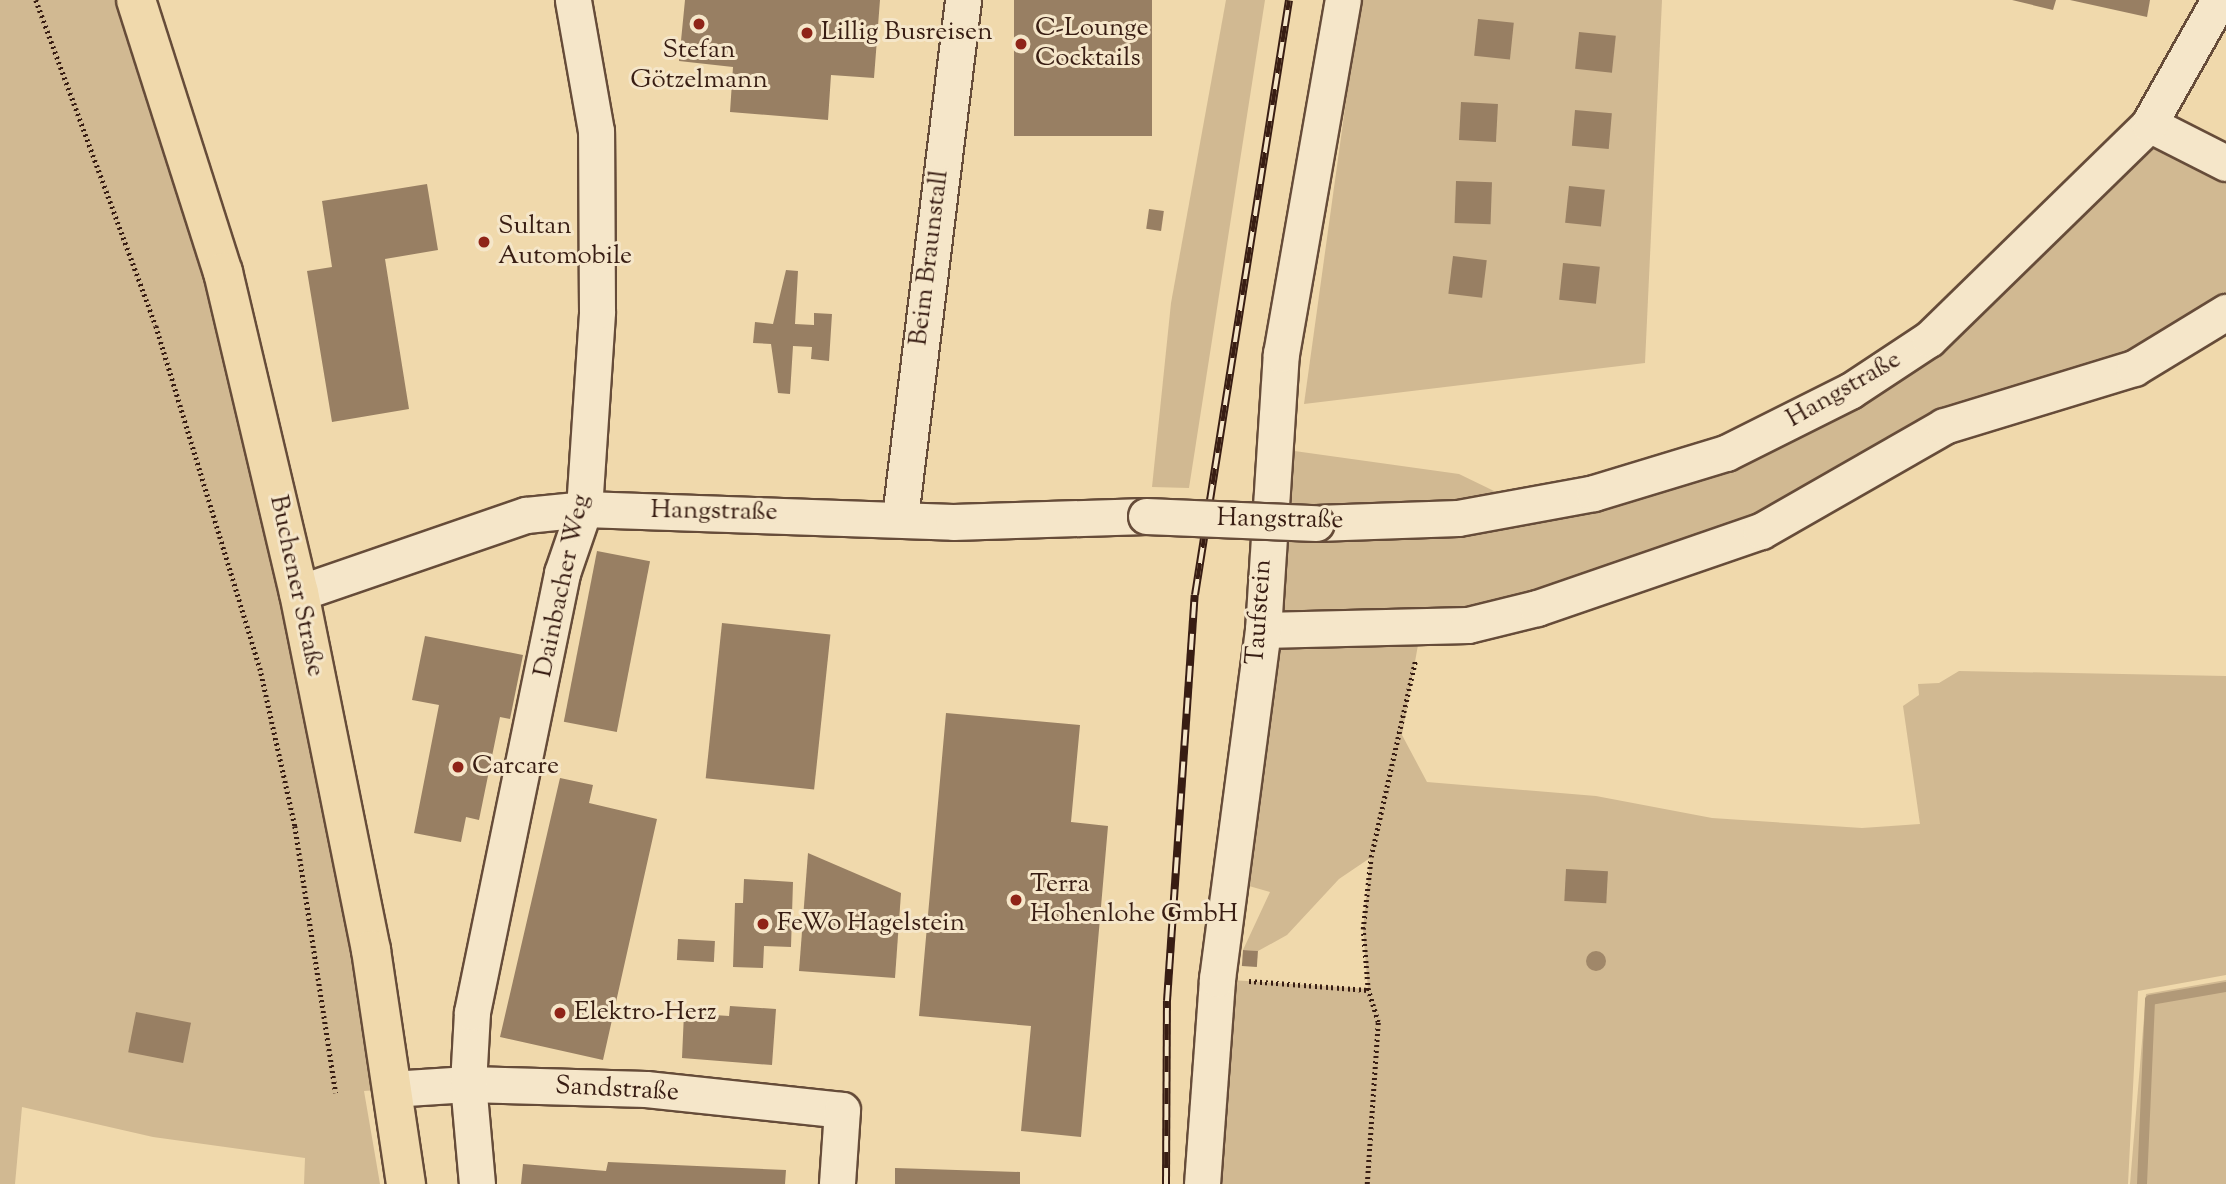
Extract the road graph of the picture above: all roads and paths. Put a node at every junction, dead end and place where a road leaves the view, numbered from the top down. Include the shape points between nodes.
1 (36, 0) edge
2 (136, 0) edge
3 (573, 0) edge
4 (963, 0) edge
5 (1343, 0) edge
6 (2219, 0) edge
7 (2149, 124) junction
8 (2226, 163) edge
9 (2226, 312) edge
10 (584, 509) junction
11 (900, 517) junction
12 (299, 593) junction
13 (1420, 628) junction
14 (1263, 629) junction
15 (1217, 979) junction
16 (1368, 990) junction
17 (468, 1084) junction
18 (391, 1089) junction
19 (336, 1093) dead end
20 (406, 1184) edge
21 (477, 1184) edge
22 (837, 1184) edge
23 (1202, 1184) edge
24 (1367, 1184) edge

1 - 19 path via 156,326 260,668 295,825
2 - 12 main road, Buchener Straße via 223,272
3 - 10 street, Dainbacher Weg via 596,131 597,311
4 - 11 street, Beim Braunstall
5 - 14 street, Taufstein via 1281,354
6 - 7 street, Hangstraße
7 - 8 street
7 - 11 street, Hangstraße, bridge via 1929,339 1850,391 1737,448 1594,493 1458,518 1316,523 1146,516 953,522
9 - 13 street via 2134,368 1944,426 1762,531 1537,608
10 - 11 street, Hangstraße
10 - 12 street, Hangstraße via 526,515
10 - 17 street, Dainbacher Weg via 562,573 472,1012
12 - 18 main road, Buchener Straße via 371,950
13 - 14 street
13 - 16 path via 1371,858 1363,929
14 - 15 street, Taufstein
15 - 16 path
15 - 23 street, Taufstein
16 - 24 path via 1378,1022
17 - 18 street, Sandstraße
17 - 21 street
17 - 22 street, Sandstraße via 646,1089 842,1110
18 - 20 main road, Buchener Straße

